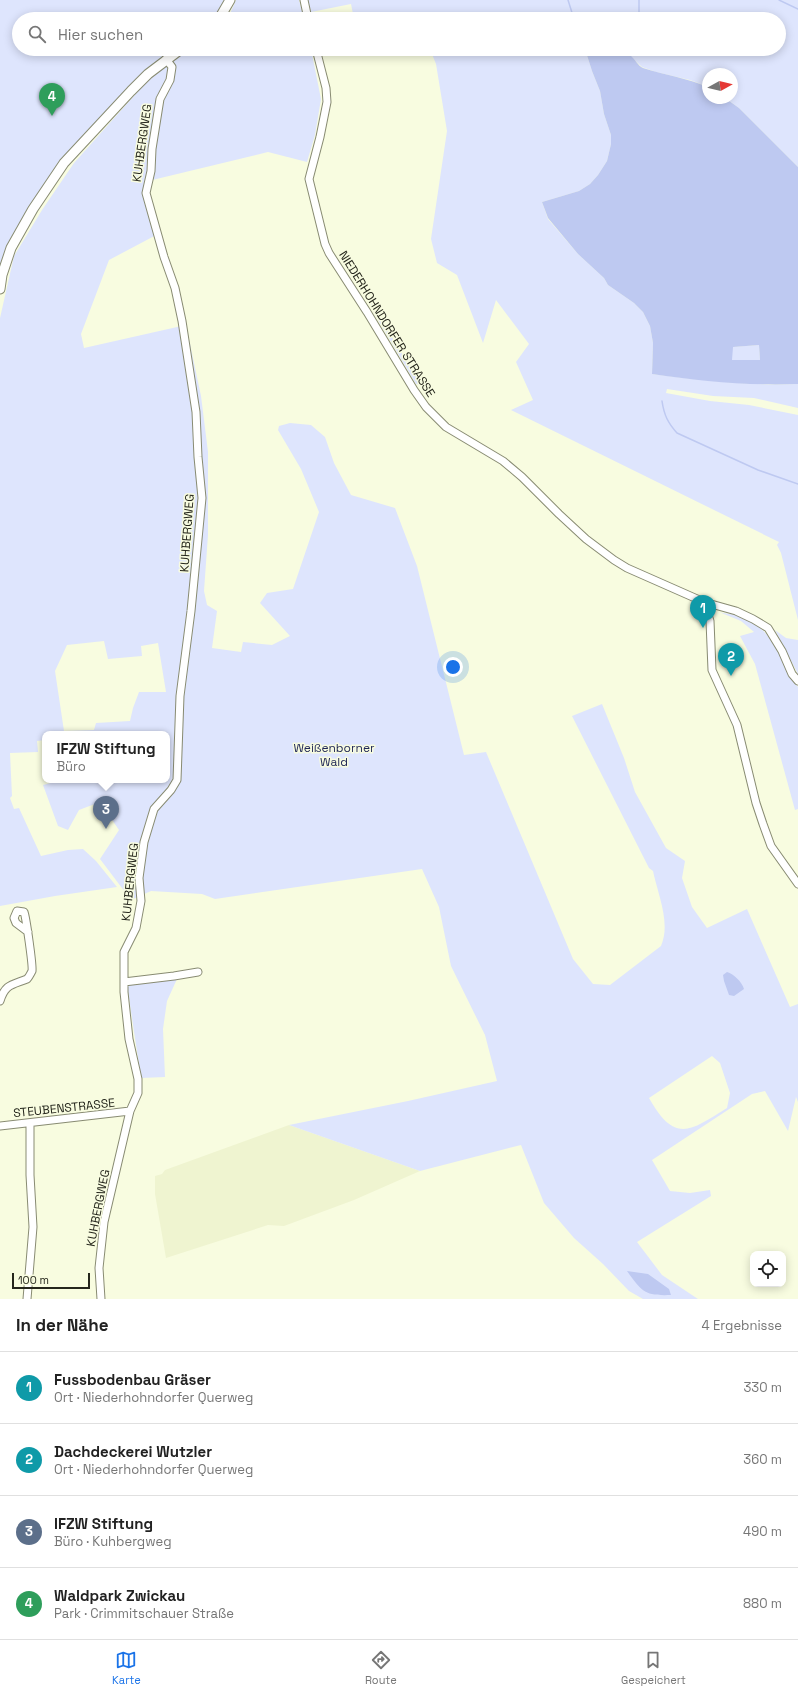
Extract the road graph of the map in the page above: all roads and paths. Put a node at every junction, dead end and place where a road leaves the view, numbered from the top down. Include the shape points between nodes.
1 (230, 0) edge
2 (304, 0) edge
3 (223, 12) edge
4 (307, 12) edge
5 (170, 56) edge
6 (318, 56) edge
7 (166, 59) junction
8 (0, 289) edge
9 (704, 602) junction
10 (798, 681) edge
11 (798, 884) edge
12 (28, 932) dead end
13 (198, 972) dead end
14 (124, 982) junction
15 (0, 1001) edge
16 (130, 1111) junction
17 (30, 1123) junction
18 (0, 1126) edge
19 (27, 1299) edge
20 (101, 1299) edge

1 - 3 main road
2 - 4 street
5 - 7 main road
6 - 9 street, NIEDERHOHNDORFER STRASSE via 327,102 309,179 325,244 420,400 446,428 507,464 586,539 614,560
7 - 8 main road via 131,90 64,163 11,248
7 - 14 street, KUHBERGWEG via 172,67 170,80 160,99 146,193 175,288 182,321 196,412 202,498 180,696 177,780 154,809 144,842 140,878 141,901 136,928 124,952
9 - 10 street, NIEDERHOHNDORFER STRASSE via 736,611 768,628
9 - 11 street via 710,621 712,670 737,725 767,837
12 - 15 street via 32,970 27,979 3,991
13 - 14 street
14 - 16 street, KUHBERGWEG via 130,1039 138,1079 138,1093
16 - 17 street, STEUBENSTRASSE
16 - 20 street, KUHBERGWEG via 104,1222 100,1268
17 - 18 street, STEUBENSTRASSE
17 - 19 street via 33,1227

